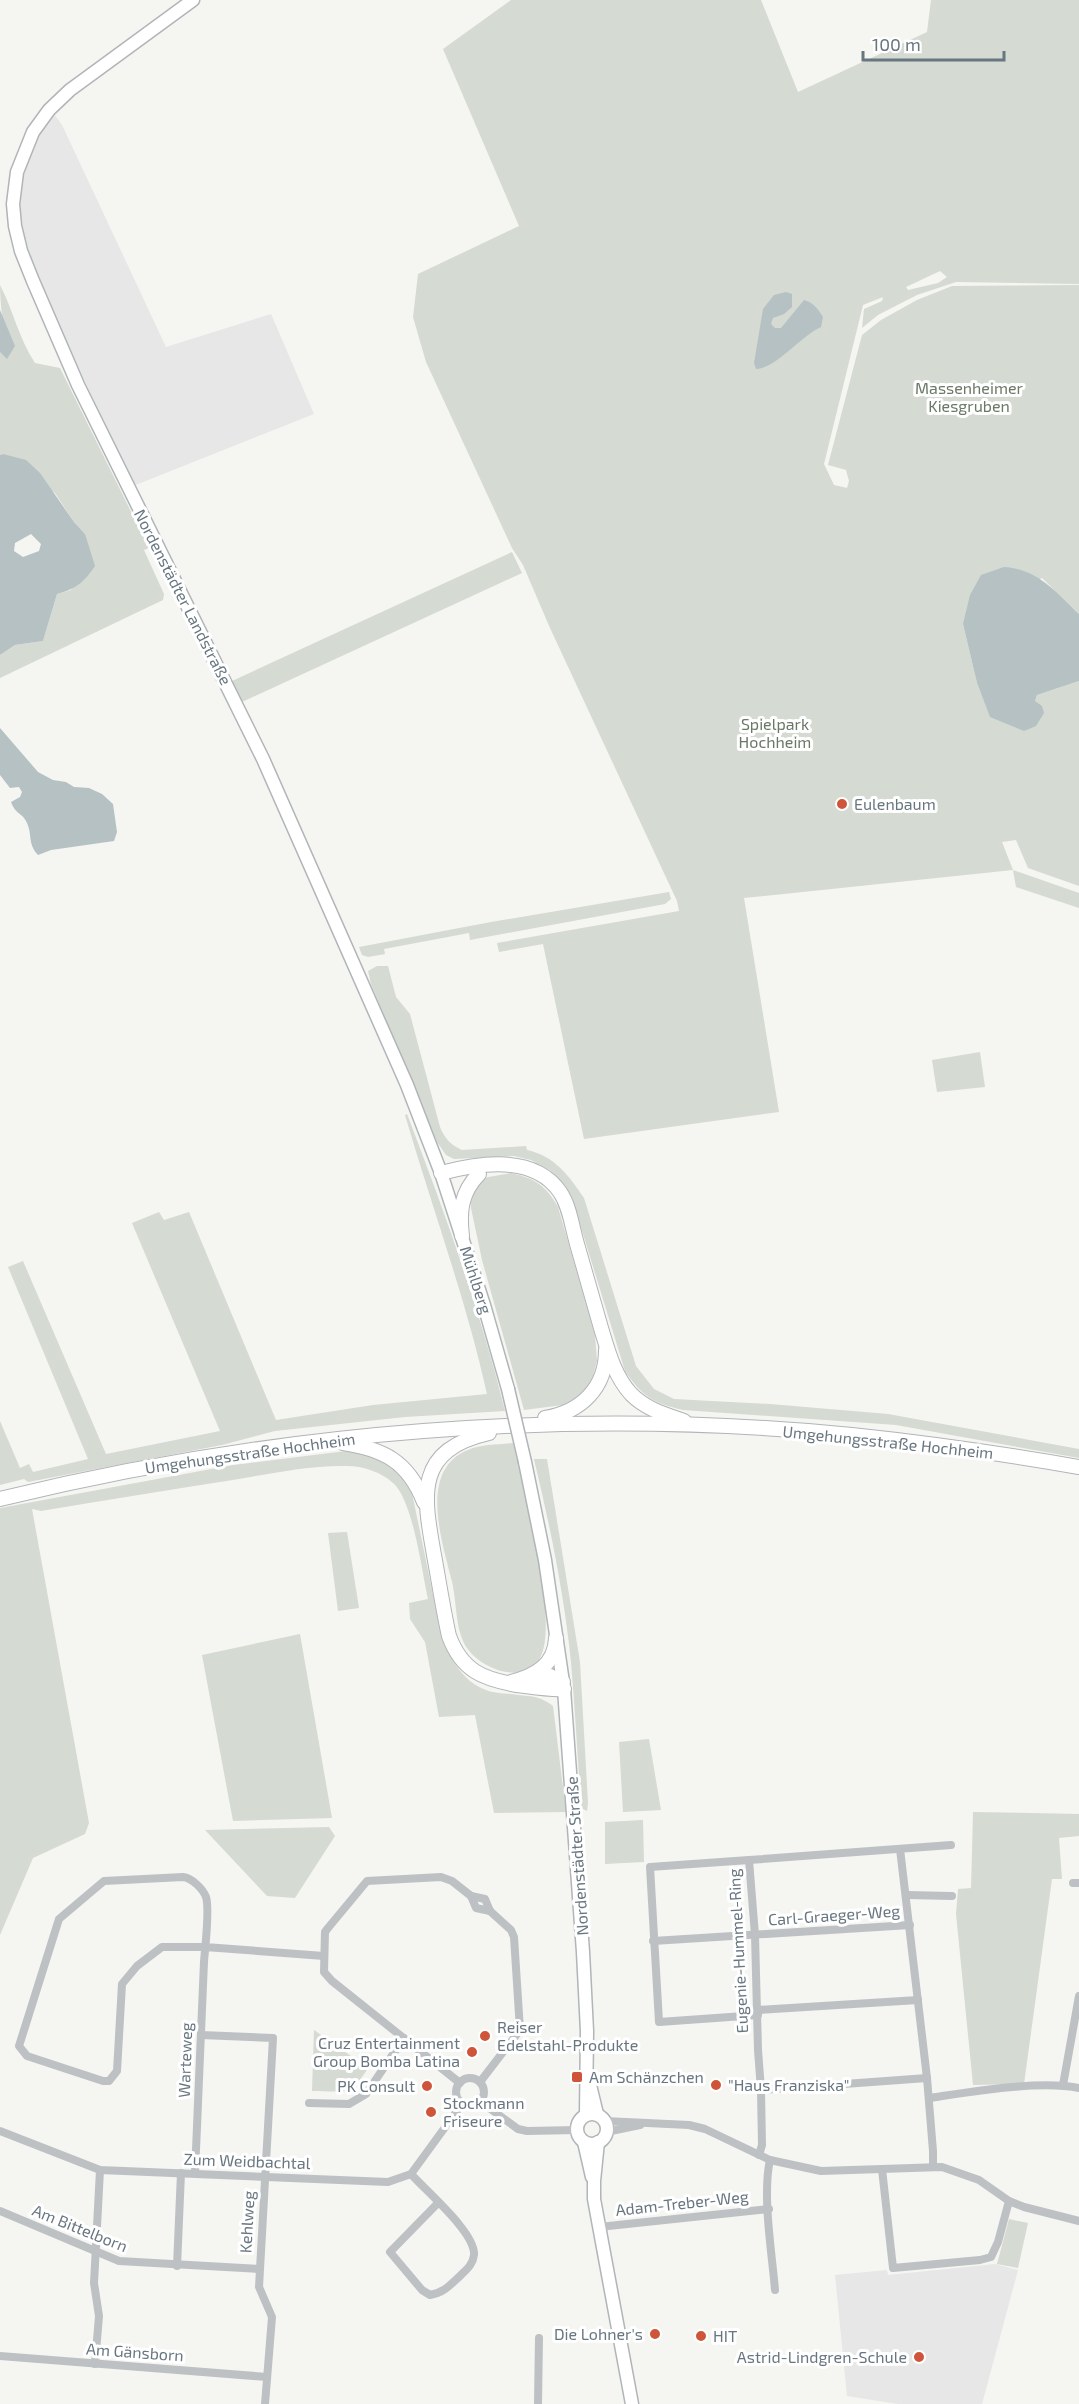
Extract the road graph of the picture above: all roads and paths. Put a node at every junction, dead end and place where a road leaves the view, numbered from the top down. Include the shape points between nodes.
1 (193, 0) edge
2 (496, 1166) junction
3 (441, 1173) junction
4 (479, 1174) junction
5 (462, 1236) junction
6 (604, 1339) junction
7 (526, 1425) junction
8 (697, 1425) junction
9 (503, 1426) junction
10 (323, 1440) junction
11 (525, 1462) joint
12 (1079, 1467) edge
13 (0, 1499) edge
14 (426, 1510) junction
15 (556, 1638) junction
16 (526, 1678) junction
17 (506, 1683) junction
18 (563, 1686) junction
19 (951, 1845) dead end
20 (900, 1849) junction
21 (749, 1860) junction
22 (907, 1895) junction
23 (952, 1896) dead end
24 (910, 1925) junction
25 (755, 1935) junction
26 (653, 1941) junction
27 (205, 1947) junction
28 (324, 1956) junction
29 (1079, 1996) edge
30 (918, 2000) junction
31 (758, 2013) junction
32 (201, 2035) junction
33 (404, 2038) junction
34 (927, 2078) junction
35 (480, 2082) junction
36 (460, 2083) junction
37 (1063, 2085) junction
38 (1079, 2088) edge
39 (761, 2090) junction
40 (929, 2098) junction
41 (481, 2102) junction
42 (309, 2103) dead end
43 (462, 2104) junction
44 (598, 2125) junction
45 (0, 2130) edge
46 (577, 2130) junction
47 (584, 2142) junction
48 (759, 2155) junction
49 (770, 2160) junction
50 (933, 2166) junction
51 (882, 2169) junction
52 (100, 2170) junction
53 (181, 2173) junction
54 (195, 2174) junction
55 (411, 2174) junction
56 (264, 2177) junction
57 (594, 2181) junction
58 (1009, 2201) junction
59 (438, 2204) junction
60 (769, 2209) junction
61 (0, 2211) edge
62 (1079, 2222) edge
63 (599, 2227) junction
64 (95, 2252) junction
65 (177, 2266) junction
66 (259, 2269) junction
67 (776, 2290) dead end
68 (539, 2338) dead end
69 (0, 2356) edge
70 (95, 2364) junction
71 (267, 2377) junction
72 (265, 2404) edge
73 (538, 2404) edge
74 (634, 2404) edge

1 - 3 main road, Nordenstädter Landstraße via 70,90 49,110 33,132 18,171 13,204 15,225 33,282 78,385 263,759 378,1017
2 - 3 main road
2 - 4 main road
2 - 6 main road via 515,1165 533,1170 559,1192 567,1206
3 - 4 main road via 458,1179
3 - 5 main road, Mühlberg
4 - 5 main road via 464,1195
5 - 11 main road, Mühlberg, bridge via 508,1389
6 - 8 main road via 616,1372 633,1395 655,1411
6 - 9 main road via 603,1374 583,1402 560,1415
7 - 8 main road
7 - 9 main road
7 - 14 main road via 465,1440 448,1451 429,1478
8 - 12 main road, Umgehungsstraße Hochheim via 935,1444
9 - 10 main road, Umgehungsstraße Hochheim
10 - 13 main road, Umgehungsstraße Hochheim via 146,1467
10 - 14 main road via 368,1447 389,1456 412,1479
11 - 15 main road, Nordenstädter Straße
14 - 17 main road via 452,1644 472,1670
15 - 16 main road via 548,1662
15 - 18 main road, Nordenstädter Straße
16 - 17 main road
16 - 18 main road via 548,1676
17 - 18 main road via 544,1689
18 - 44 main road, Nordenstädter Straße via 584,1952 587,2075
19 - 20 street, Eugenie-Hummel-Ring
20 - 21 street, Eugenie-Hummel-Ring
20 - 22 street
21 - 25 street, Eugenie-Hummel-Ring
21 - 26 street via 650,1867
22 - 23 street
22 - 24 street
24 - 25 street, Carl-Graeger-Weg
24 - 30 street
25 - 26 street, Carl-Graeger-Weg
25 - 31 street, Eugenie-Hummel-Ring
26 - 31 street via 659,2022
27 - 27 street via 206,1896 192,1880 183,1876 100,1883 56,1923 20,2042 21,2050 27,2056 109,2081 118,2065 125,1978 162,1947
27 - 28 street
27 - 32 street, Warteweg
28 - 33 street via 324,1972 332,1981
28 - 35 street via 328,1928 367,1881 441,1877 471,1896 485,1899 490,1911 514,1937 520,2030
29 - 37 street
30 - 31 street
30 - 34 street
31 - 39 street, Eugenie-Hummel-Ring
32 - 54 street, Warteweg
32 - 56 street, Kehlweg via 273,2038
33 - 36 street
33 - 42 street via 366,2094 349,2104
34 - 39 street
34 - 40 street
35 - 36 street via 468,2078
35 - 41 street via 485,2094
36 - 43 street via 456,2091
37 - 38 street
37 - 40 street
39 - 48 street, Eugenie-Hummel-Ring
40 - 50 street
41 - 43 street via 474,2106
41 - 46 street via 518,2129
43 - 55 street
44 - 46 main road, Nordenstädter Straße via 578,2122
44 - 47 main road
44 - 48 street via 672,2123 705,2129
44 - 57 main road, Nordenstädter Straße
45 - 52 street, Zum Weidbachtal
46 - 47 main road, Nordenstädter Straße
47 - 57 main road, Nordenstädter Straße
48 - 49 street
49 - 51 street via 821,2171
49 - 60 street, Adam-Treber-Weg
50 - 51 street
50 - 58 street via 971,2177
51 - 58 street via 893,2268 991,2257
52 - 53 street, Zum Weidbachtal
52 - 64 street
53 - 54 street, Zum Weidbachtal
53 - 65 street
54 - 56 street, Zum Weidbachtal
55 - 56 street, Zum Weidbachtal via 388,2182
55 - 59 street
56 - 66 street, Kehlweg
57 - 63 main road, Nordenstädter Straße
58 - 62 street
59 - 59 street via 466,2233 474,2256 469,2267 445,2290 430,2295 390,2252
60 - 63 street, Adam-Treber-Weg
60 - 67 street, Adam-Treber-Weg
61 - 64 street, Am Bittelborn
63 - 74 main road, Nordenstädter Straße
64 - 65 street, Am Bittelborn via 128,2263
64 - 70 street via 99,2316
65 - 66 street, Am Bittelborn
66 - 71 street, Kehlweg via 260,2294 272,2312
68 - 73 street
69 - 70 street, Am Gänsborn
70 - 71 street, Am Gänsborn
71 - 72 street, Kehlweg

